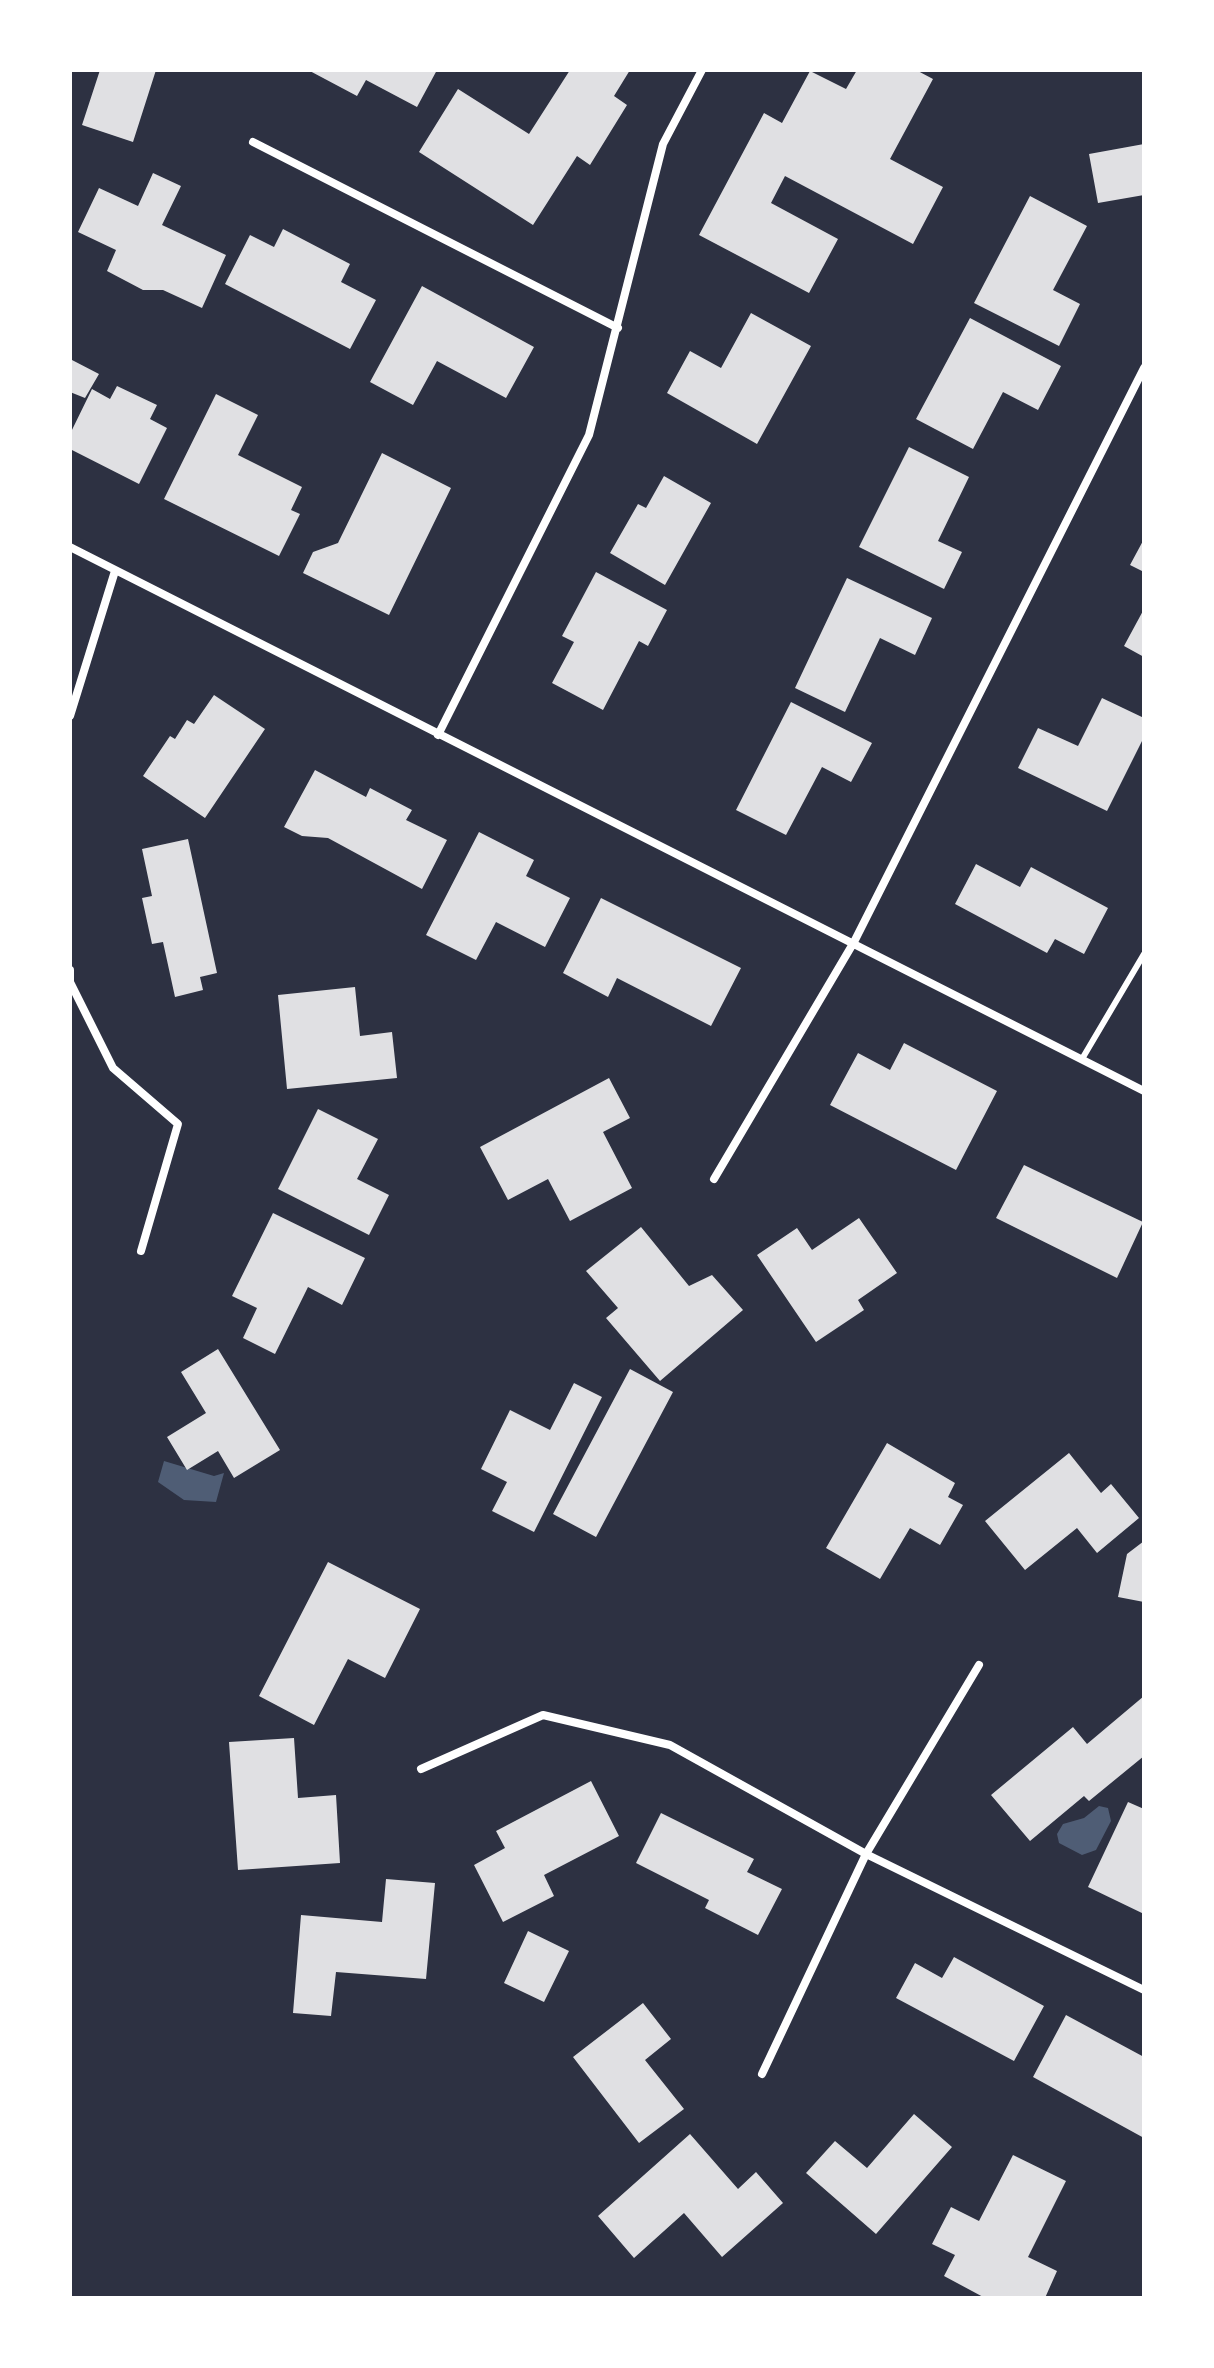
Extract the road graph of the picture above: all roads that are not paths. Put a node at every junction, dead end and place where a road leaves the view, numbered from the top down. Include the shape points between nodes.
1 (702, 70) edge
2 (253, 142) dead end
3 (618, 328) junction
4 (1144, 368) edge
5 (70, 547) edge
6 (115, 571) junction
7 (70, 716) edge
8 (438, 735) junction
9 (854, 942) junction
10 (1144, 954) edge
11 (70, 970) edge
12 (1082, 1059) junction
13 (1144, 1091) edge
14 (714, 1179) dead end
15 (141, 1251) dead end
16 (979, 1665) dead end
17 (421, 1769) dead end
18 (866, 1854) junction
19 (1144, 1990) edge
20 (762, 2074) dead end

1 - 3 street via 663,144
2 - 3 street
3 - 8 street via 589,435
4 - 9 street
5 - 6 street
6 - 7 street
6 - 8 street
8 - 9 street
9 - 12 street
9 - 14 street
10 - 12 lane
11 - 15 street via 70,982 113,1068 178,1124
12 - 13 street
16 - 18 street
17 - 18 street via 543,1715 670,1745
18 - 19 street
18 - 20 street

